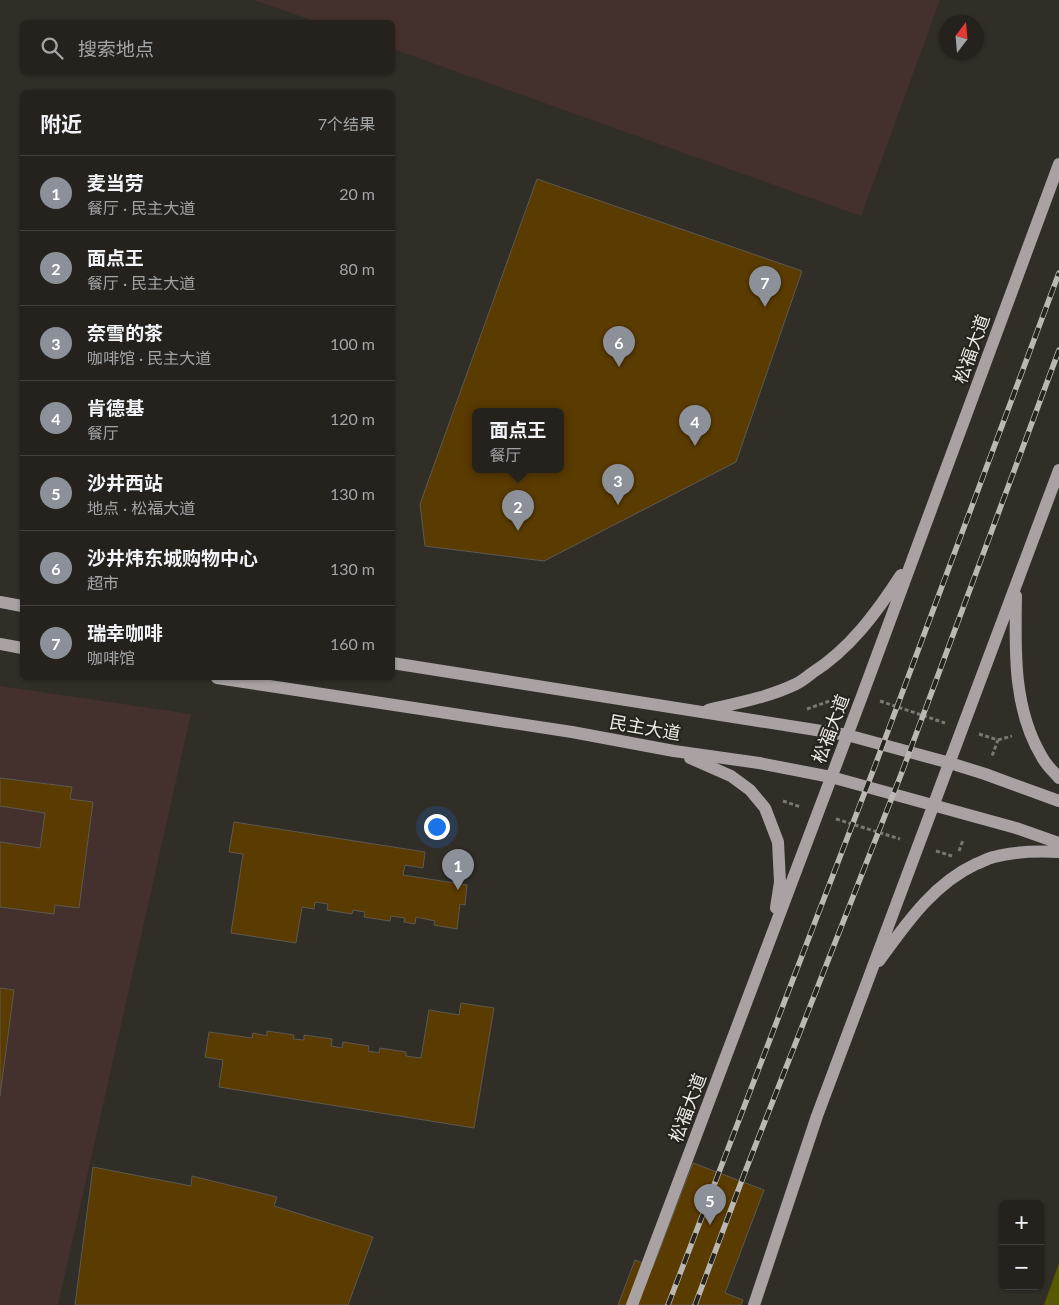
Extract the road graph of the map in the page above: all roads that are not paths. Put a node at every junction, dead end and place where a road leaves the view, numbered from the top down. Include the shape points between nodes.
1 (1059, 164) edge
2 (1059, 470) edge
3 (914, 556) junction
4 (1016, 585) junction
5 (0, 602) edge
6 (20, 606) edge
7 (0, 644) edge
8 (20, 648) edge
9 (395, 663) edge
10 (230, 680) edge
11 (702, 712) junction
12 (847, 735) junction
13 (674, 751) junction
14 (950, 763) junction
15 (831, 777) junction
16 (1059, 778) edge
17 (1059, 801) edge
18 (933, 806) junction
19 (1059, 843) edge
20 (1059, 852) edge
21 (773, 931) junction
22 (869, 976) junction
23 (632, 1305) edge
24 (754, 1305) edge

1 - 3 main road, 松福大道
2 - 4 main road
3 - 11 main road via 880,606 828,663 797,683 754,699
3 - 12 main road, 松福大道
4 - 14 main road
4 - 16 main road via 1017,683 1028,730 1042,759
5 - 6 main road
7 - 8 main road
9 - 11 main road, 民主大道
10 - 13 main road, 民主大道 via 572,732
11 - 12 main road, 民主大道
12 - 14 main road, 民主大道
12 - 15 main road, 松福大道
13 - 15 main road, 民主大道
13 - 21 main road via 731,776 750,790 765,808 778,842 780,882
14 - 17 main road, 民主大道
14 - 18 main road
15 - 18 main road, 民主大道
15 - 21 main road, 松福大道
18 - 19 main road, 民主大道
18 - 22 main road
20 - 22 main road via 1026,851 993,857 962,871 934,892 907,922
21 - 23 main road, 松福大道
22 - 24 main road via 817,1116

